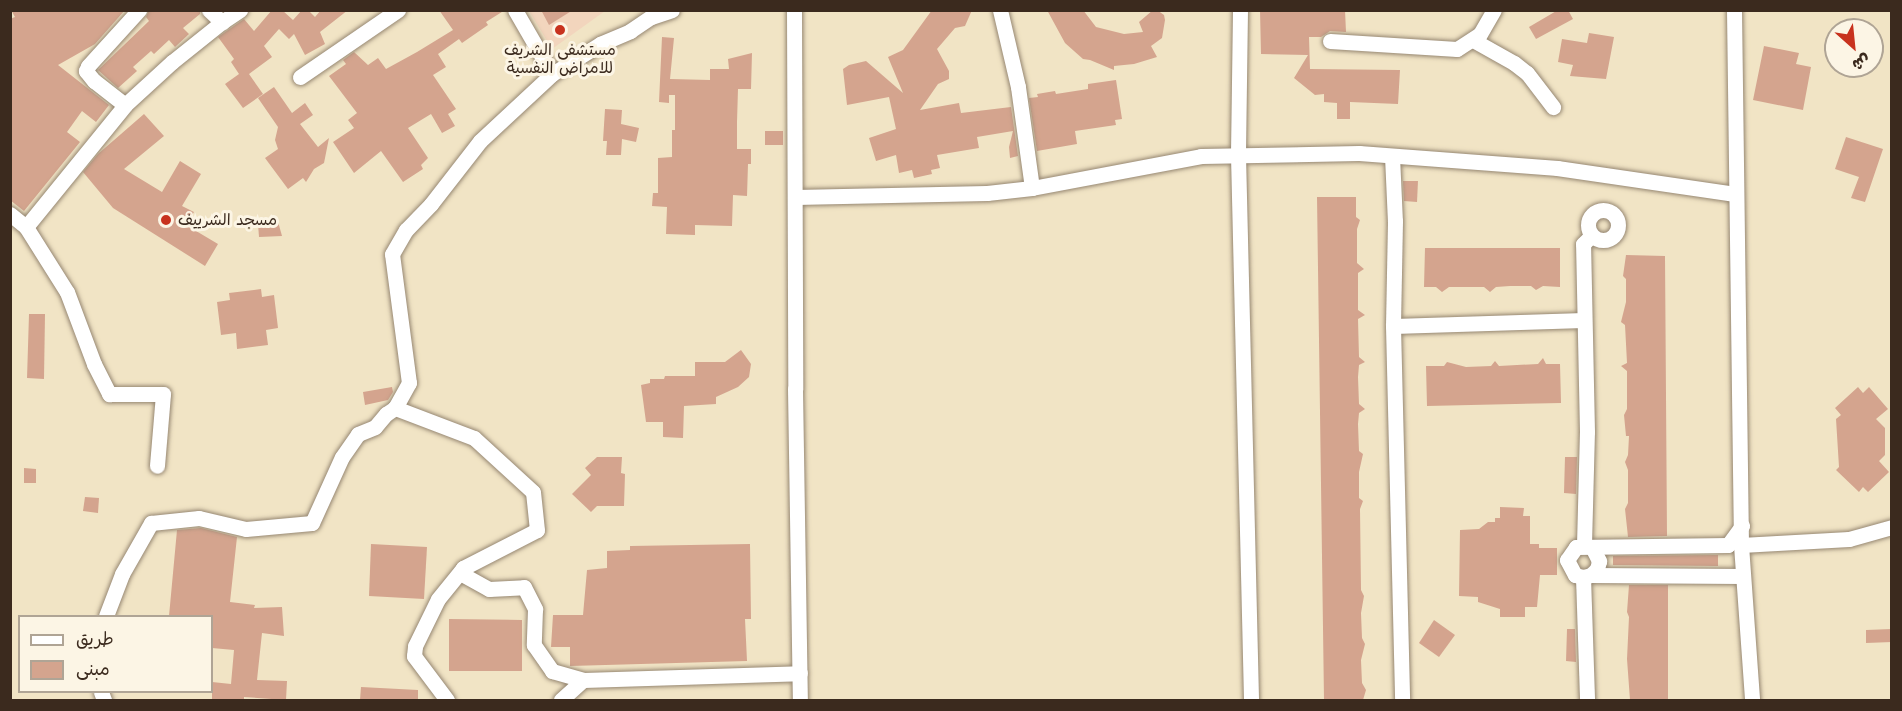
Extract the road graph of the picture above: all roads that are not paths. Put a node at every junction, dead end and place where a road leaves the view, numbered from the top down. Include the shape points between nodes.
1 (139, 10) edge
2 (209, 10) edge
3 (240, 10) edge
4 (398, 10) edge
5 (515, 10) edge
6 (794, 10) edge
7 (1000, 10) edge
8 (1240, 10) edge
9 (1494, 10) edge
10 (1734, 10) edge
11 (672, 11) edge
12 (222, 22) junction
13 (1473, 40) junction
14 (1330, 41) dead end
15 (552, 74) junction
16 (300, 77) dead end
17 (126, 105) junction
18 (1553, 107) dead end
19 (1238, 155) junction
20 (1392, 156) junction
21 (1032, 188) junction
22 (1735, 194) junction
23 (795, 197) junction
24 (10, 214) edge
25 (26, 227) junction
26 (1591, 236) dead end
27 (1584, 320) junction
28 (1394, 326) junction
29 (395, 408) junction
30 (157, 466) dead end
31 (1742, 526) junction
32 (1892, 527) edge
33 (1741, 545) junction
34 (1588, 546) junction
35 (463, 567) junction
36 (1587, 576) junction
37 (1743, 576) junction
38 (106, 615) edge
39 (800, 673) junction
40 (583, 680) junction
41 (447, 700) edge
42 (561, 700) edge
43 (800, 700) edge
44 (1251, 700) edge
45 (1401, 700) edge
46 (1587, 700) edge
47 (1752, 700) edge

1 - 17 street via 86,71
2 - 12 street
3 - 12 street
4 - 16 street
5 - 15 street
6 - 23 street
7 - 21 street via 1018,87
8 - 19 street
9 - 13 street via 1486,28
10 - 22 street
11 - 15 street via 651,17
12 - 17 street
13 - 14 street via 1457,49 1440,50
13 - 18 street via 1527,73
15 - 29 street via 480,141 406,230 392,254 409,383
17 - 25 street
19 - 20 street
19 - 21 street via 1201,156
19 - 44 street
20 - 22 street via 1557,168
20 - 28 street
21 - 23 street via 987,193
22 - 31 street
23 - 39 street
24 - 25 street
25 - 30 street via 67,292 109,394 163,394
26 - 27 street via 1583,244
27 - 28 street
27 - 34 street
28 - 45 street
29 - 35 street via 474,438 533,492 537,530
29 - 38 street via 375,427 358,434 342,457 312,523 246,529 199,518 151,523 122,574
31 - 33 street
31 - 34 street via 1728,546
32 - 33 street via 1849,539
33 - 37 street
34 - 36 street via 1599,561
34 - 36 street via 1576,547 1567,560 1575,574
35 - 40 street via 460,573 489,589 524,587 535,609 534,645 552,671
35 - 41 street via 438,599 415,646 414,656
36 - 37 street
36 - 46 street
37 - 47 street
39 - 40 street
39 - 43 street
40 - 42 street

